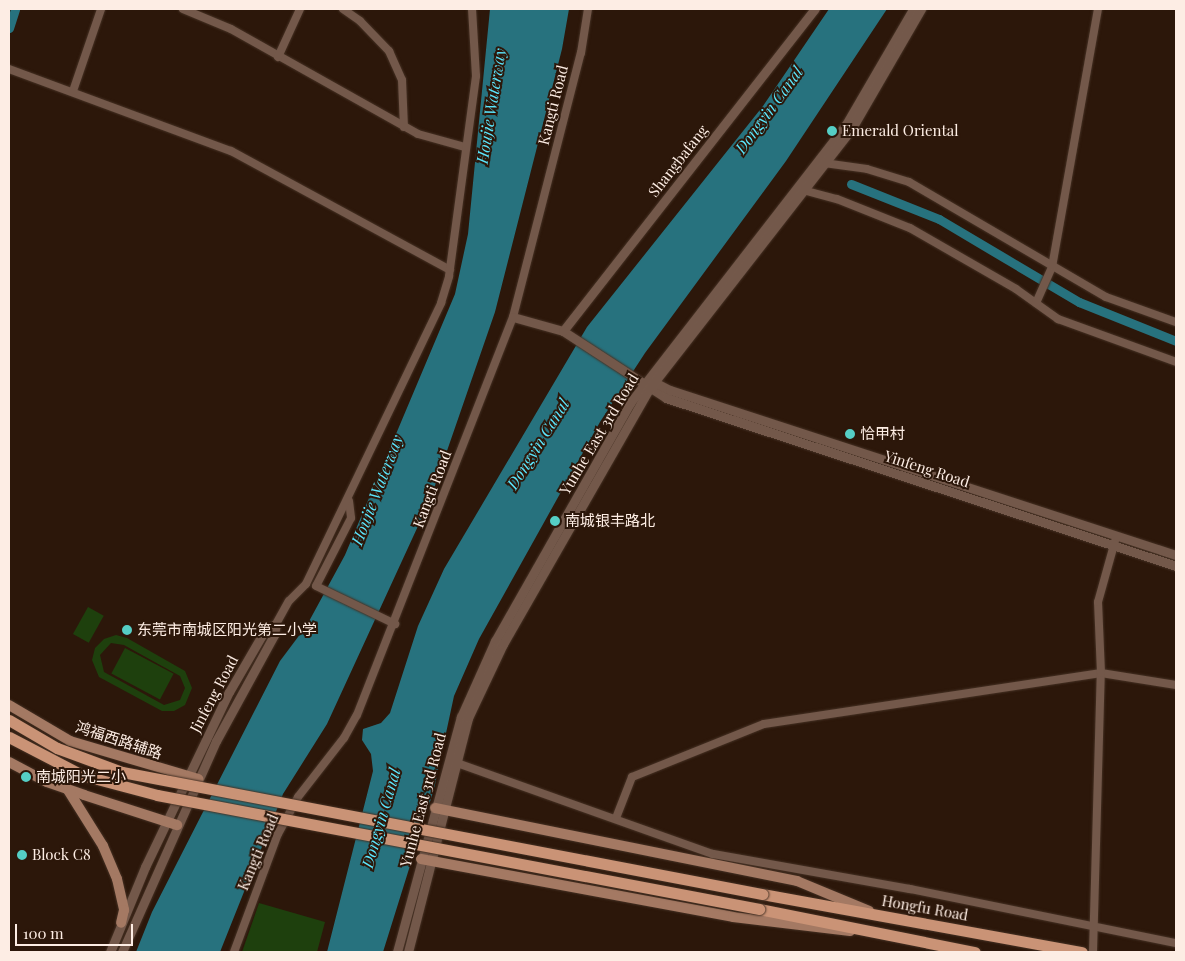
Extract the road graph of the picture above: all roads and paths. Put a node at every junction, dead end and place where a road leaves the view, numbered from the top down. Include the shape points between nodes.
1 (101, 9) edge
2 (183, 9) edge
3 (300, 9) edge
4 (343, 9) edge
5 (472, 9) edge
6 (588, 9) edge
7 (815, 9) edge
8 (913, 9) edge
9 (921, 9) edge
10 (1098, 9) edge
11 (278, 57) junction
12 (9, 69) edge
13 (73, 91) junction
14 (404, 127) junction
15 (465, 147) junction
16 (824, 163) junction
17 (799, 189) junction
18 (1052, 267) junction
19 (450, 270) junction
20 (1036, 303) junction
21 (513, 317) junction
22 (1176, 322) edge
23 (563, 330) junction
24 (1176, 362) edge
25 (649, 385) junction
26 (349, 500) junction
27 (1118, 535) junction
28 (1114, 544) junction
29 (1176, 555) edge
30 (1176, 566) edge
31 (276, 624) joint
32 (395, 624) junction
33 (1101, 673) junction
34 (1176, 685) edge
35 (9, 705) edge
36 (9, 720) edge
37 (9, 737) edge
38 (9, 762) edge
39 (457, 762) junction
40 (193, 778) junction
41 (68, 790) junction
42 (439, 810) junction
43 (616, 818) junction
44 (172, 823) junction
45 (426, 860) junction
46 (877, 915) junction
47 (121, 923) junction
48 (1094, 926) junction
49 (876, 932) junction
50 (1176, 943) edge
51 (110, 952) edge
52 (122, 952) edge
53 (234, 952) edge
54 (397, 952) edge
55 (408, 952) edge
56 (975, 952) edge
57 (1082, 952) edge
58 (1093, 952) edge

1 - 13 street
2 - 11 street via 230,29
3 - 11 street
4 - 14 street via 360,21 389,51 402,80
5 - 15 street via 476,76
6 - 21 street, Kangti Road via 581,53
7 - 23 street, Shangbafang
8 - 17 street, Yunhe East 3rd Road via 846,126
9 - 16 street, Yunhe East 3rd Road via 852,128
10 - 18 street
11 - 14 street
12 - 13 street
13 - 19 street via 230,151
14 - 15 street via 443,143
15 - 19 street
16 - 17 street, Yunhe East 3rd Road
16 - 18 street via 867,169 909,182
17 - 20 street via 837,199 910,228
17 - 25 street, Yunhe East 3rd Road
18 - 20 street
18 - 22 street via 1106,298
19 - 26 street via 441,303 404,376
20 - 24 street via 1058,319
21 - 23 street
21 - 32 street, Kangti Road
23 - 25 street
25 - 27 street, Yinfeng Road
25 - 28 street, Yinfeng Road via 666,398
25 - 39 street, Yunhe East 3rd Road via 499,652 468,718
25 - 42 street, Yunhe East 3rd Road via 496,640 461,717
26 - 31 street via 306,584 289,601
26 - 32 street via 351,518 316,586
27 - 28 street
27 - 29 street, Yinfeng Road
28 - 30 street, Yinfeng Road
28 - 33 street via 1098,602
31 - 40 street, Jinfeng Road via 274,635
32 - 53 street, Kangti Road via 351,726 310,780 278,834
33 - 34 street
33 - 43 street via 764,724 632,777
33 - 48 street
35 - 40 main road, 鸿福西路辅路 via 70,741
36 - 46 main road, Hongfu Road, bridge via 57,748 122,772
37 - 49 main road, bridge via 82,774 157,795
38 - 41 main road
39 - 42 street, Yunhe East 3rd Road
39 - 43 street
40 - 44 street, Jinfeng Road
41 - 44 main road
41 - 47 main road via 103,846 117,879 124,910
42 - 45 street, Yunhe East 3rd Road
42 - 46 main road via 797,882
43 - 48 street via 713,854
44 - 47 street, Jinfeng Road
44 - 52 street, Jinfeng Road
45 - 49 main road via 759,921
45 - 54 street, Yunhe East 3rd Road
45 - 55 street, Yunhe East 3rd Road
46 - 57 main road, Hongfu Road
47 - 51 street, Jinfeng Road
48 - 50 street
48 - 58 street
49 - 56 main road

